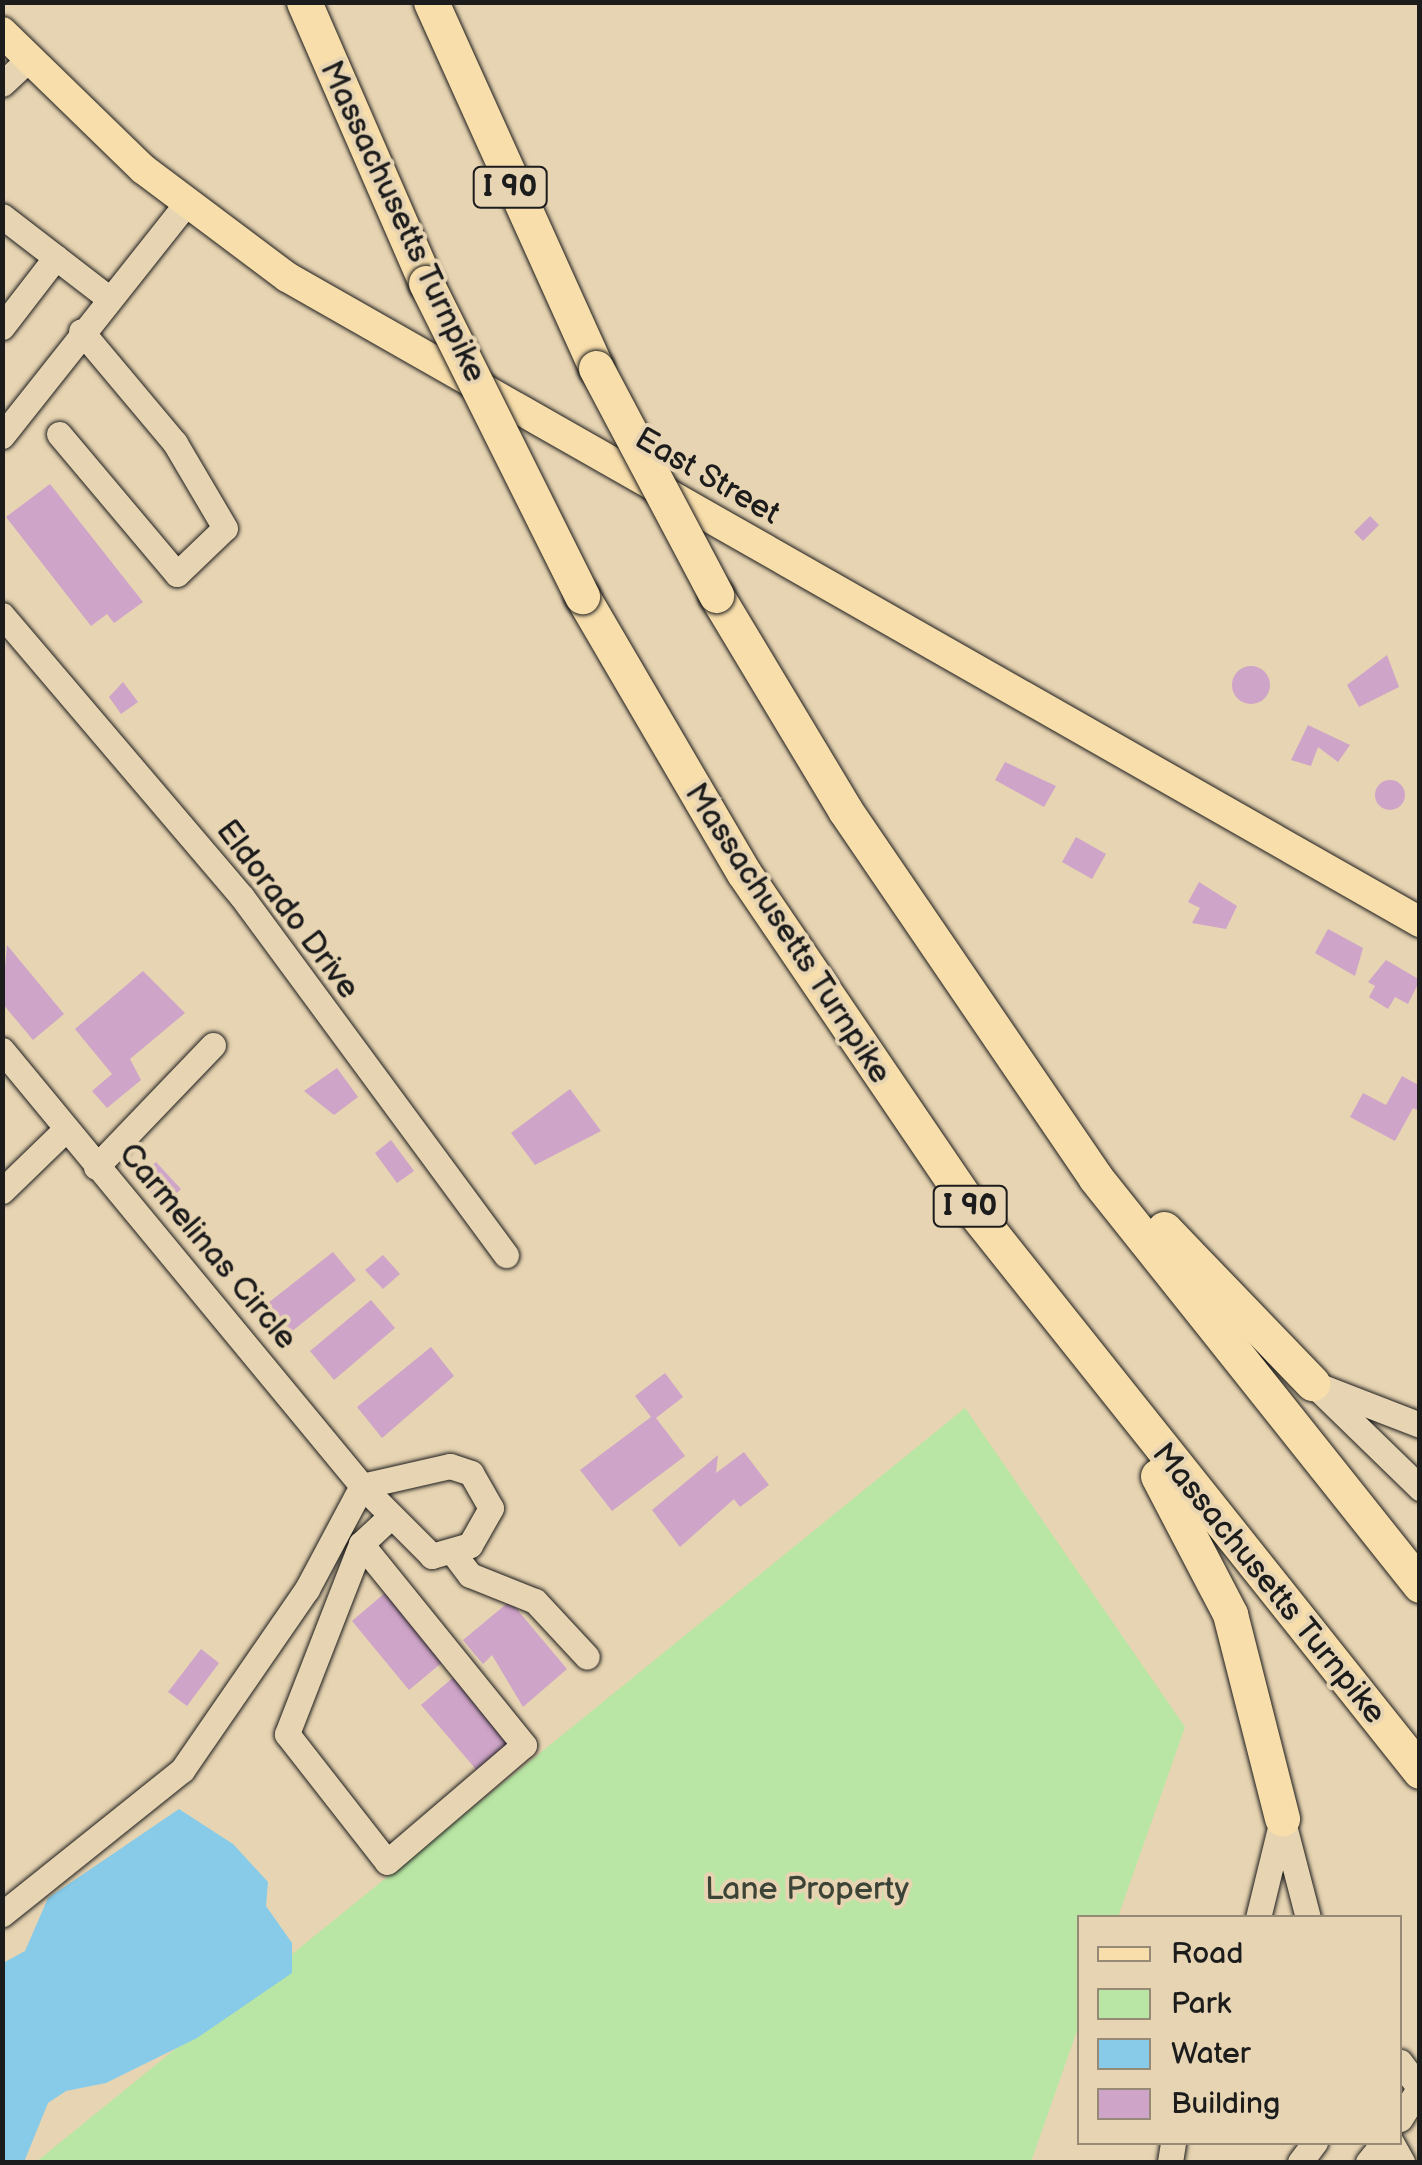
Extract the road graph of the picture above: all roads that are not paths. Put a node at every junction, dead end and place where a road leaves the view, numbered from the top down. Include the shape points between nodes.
1 (304, 2) edge
2 (431, 2) edge
3 (2, 32) edge
4 (28, 60) junction
5 (2, 84) edge
6 (186, 204) junction
7 (2, 216) edge
8 (56, 256) junction
9 (107, 297) junction
10 (2, 327) edge
11 (81, 331) junction
12 (59, 434) dead end
13 (2, 436) edge
14 (2, 614) edge
15 (1420, 922) edge
16 (970, 999) junction
17 (213, 1045) dead end
18 (2, 1050) edge
19 (66, 1130) junction
20 (96, 1166) junction
21 (2, 1192) edge
22 (506, 1256) dead end
23 (1084, 1356) junction
24 (1312, 1383) junction
25 (1420, 1425) edge
26 (362, 1486) junction
27 (1420, 1488) edge
28 (388, 1519) junction
29 (360, 1544) junction
30 (454, 1554) junction
31 (1420, 1586) edge
32 (587, 1657) dead end
33 (1420, 1772) edge
34 (1282, 1818) junction
35 (2, 1914) edge
36 (1259, 1915) edge
37 (1307, 1915) edge
38 (1402, 2065) edge
39 (1419, 2089) edge
40 (1402, 2116) edge

1 - 23 highway, Massachusetts Turnpike / I 90, bridge via 426,283 582,596 818,986
2 - 16 highway, I 90, bridge via 596,368 716,595
3 - 4 main road, East Street
4 - 5 street
4 - 6 main road, East Street
6 - 9 street
6 - 15 main road, East Street via 442,367
7 - 8 street
8 - 9 street
8 - 10 street
9 - 11 street
11 - 12 street via 175,444 225,528 177,574
11 - 13 street
14 - 22 street, Eldorado Drive via 242,897
16 - 24 highway via 1216,1289
16 - 31 highway, I 90 via 1096,1177
17 - 20 street
18 - 19 street, Carmelinas Circle
19 - 20 street, Carmelinas Circle
19 - 21 street
20 - 26 street, Carmelinas Circle
23 - 33 highway, Massachusetts Turnpike / I 90
23 - 34 highway via 1218,1586 1258,1702
24 - 25 street
24 - 27 street
26 - 28 street, Carmelinas Circle
26 - 30 street via 428,1467 471,1473 491,1508 484,1531
26 - 35 street via 307,1589 182,1770
28 - 29 street
28 - 30 street, Carmelinas Circle via 432,1556
29 - 29 street via 524,1739 387,1862 287,1734
30 - 32 street, Carmelinas Circle via 470,1575 534,1601
34 - 36 street
34 - 37 street
38 - 39 street
39 - 40 street

